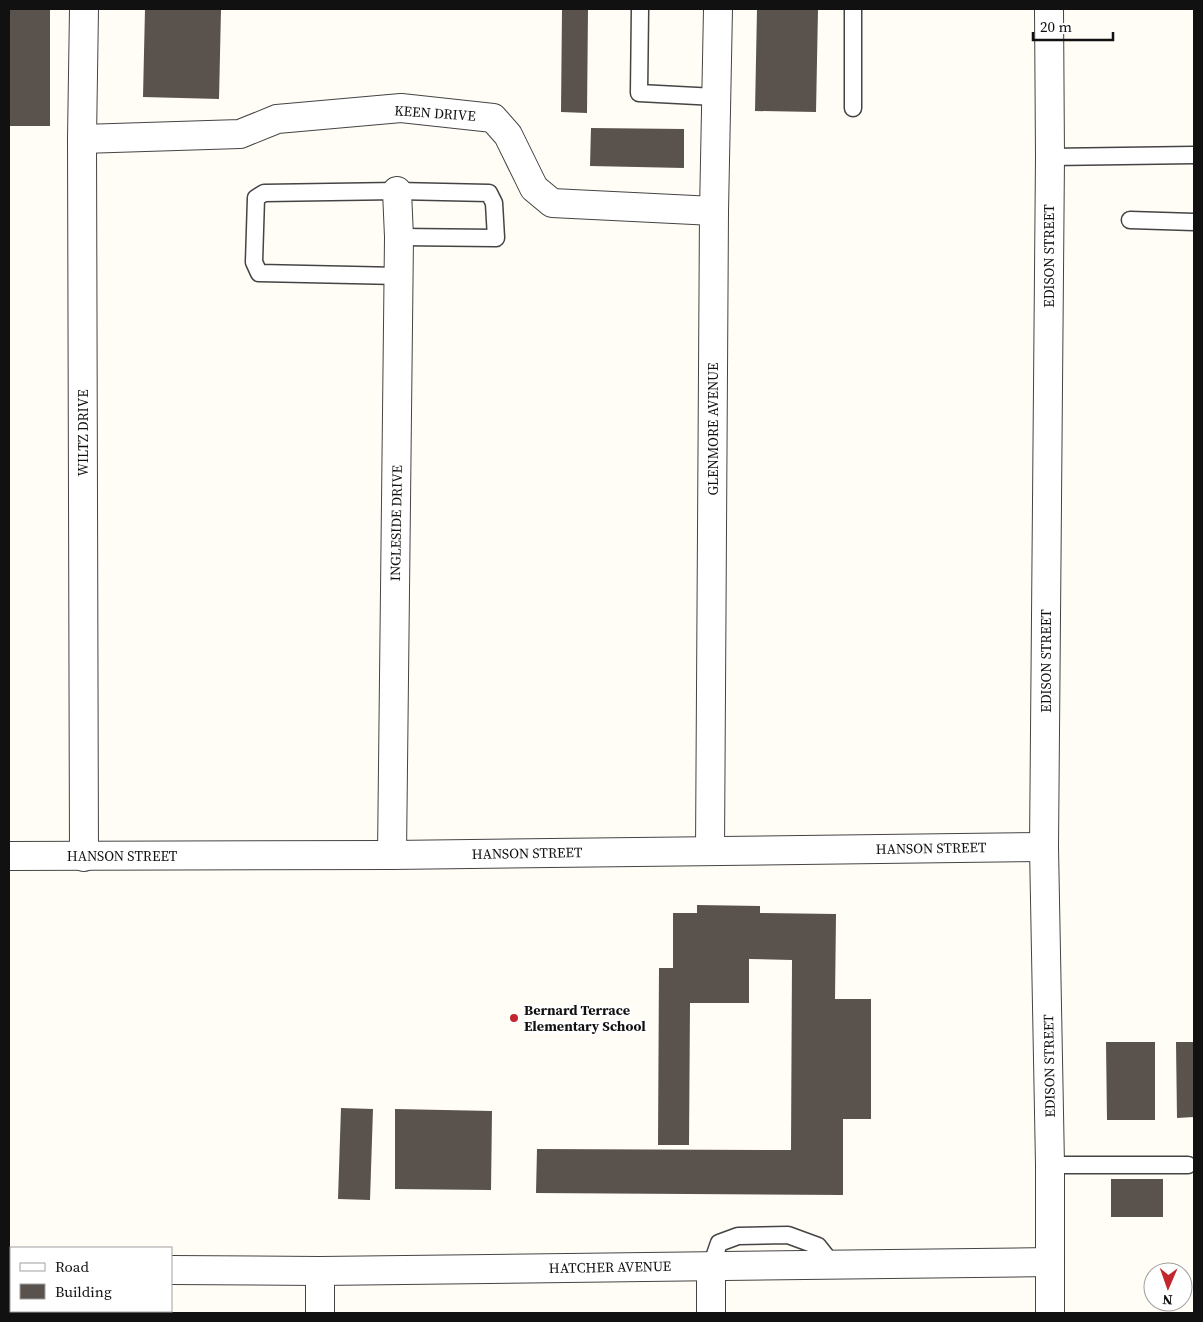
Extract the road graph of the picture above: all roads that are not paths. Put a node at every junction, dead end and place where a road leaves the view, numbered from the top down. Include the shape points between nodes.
1 (84, 9) edge
2 (640, 9) edge
3 (718, 9) edge
4 (853, 9) edge
5 (1049, 9) edge
6 (716, 96) junction
7 (853, 108) dead end
8 (82, 139) junction
9 (1194, 155) edge
10 (1050, 156) junction
11 (398, 191) junction
12 (714, 211) junction
13 (1130, 220) dead end
14 (1194, 222) edge
15 (399, 237) junction
16 (399, 276) junction
17 (1044, 847) junction
18 (710, 850) junction
19 (392, 855) junction
20 (9, 856) edge
21 (84, 857) junction
22 (1050, 1165) junction
23 (1188, 1165) dead end
24 (1050, 1262) junction
25 (711, 1266) junction
26 (172, 1270) edge
27 (320, 1271) junction
28 (320, 1313) edge
29 (710, 1313) edge
30 (1050, 1313) edge

1 - 8 street, WILTZ DRIVE
2 - 6 lane via 639,93
3 - 6 street, GLENMORE AVENUE
4 - 7 lane
5 - 10 street, EDISON STREET
6 - 12 street, GLENMORE AVENUE
8 - 12 street, KEEN DRIVE via 240,134 277,119 401,108 493,118 508,134 534,188 552,203
8 - 21 street, WILTZ DRIVE
9 - 10 lane
10 - 17 street, EDISON STREET
11 - 15 street, INGLESIDE DRIVE
11 - 15 lane via 489,193 494,203 496,238
11 - 16 lane via 264,194 256,198 254,262 259,273
12 - 18 street, GLENMORE AVENUE
13 - 14 lane
15 - 16 street, INGLESIDE DRIVE
16 - 19 street, INGLESIDE DRIVE
17 - 18 street, HANSON STREET
17 - 22 street, EDISON STREET
18 - 19 street, HANSON STREET
19 - 21 street, HANSON STREET
20 - 21 street, HANSON STREET
22 - 23 lane
22 - 24 street, EDISON STREET
24 - 25 street, HATCHER AVENUE
24 - 30 street, EDISON STREET
25 - 27 street, HATCHER AVENUE
25 - 29 street
26 - 27 street, HATCHER AVENUE
27 - 28 street

